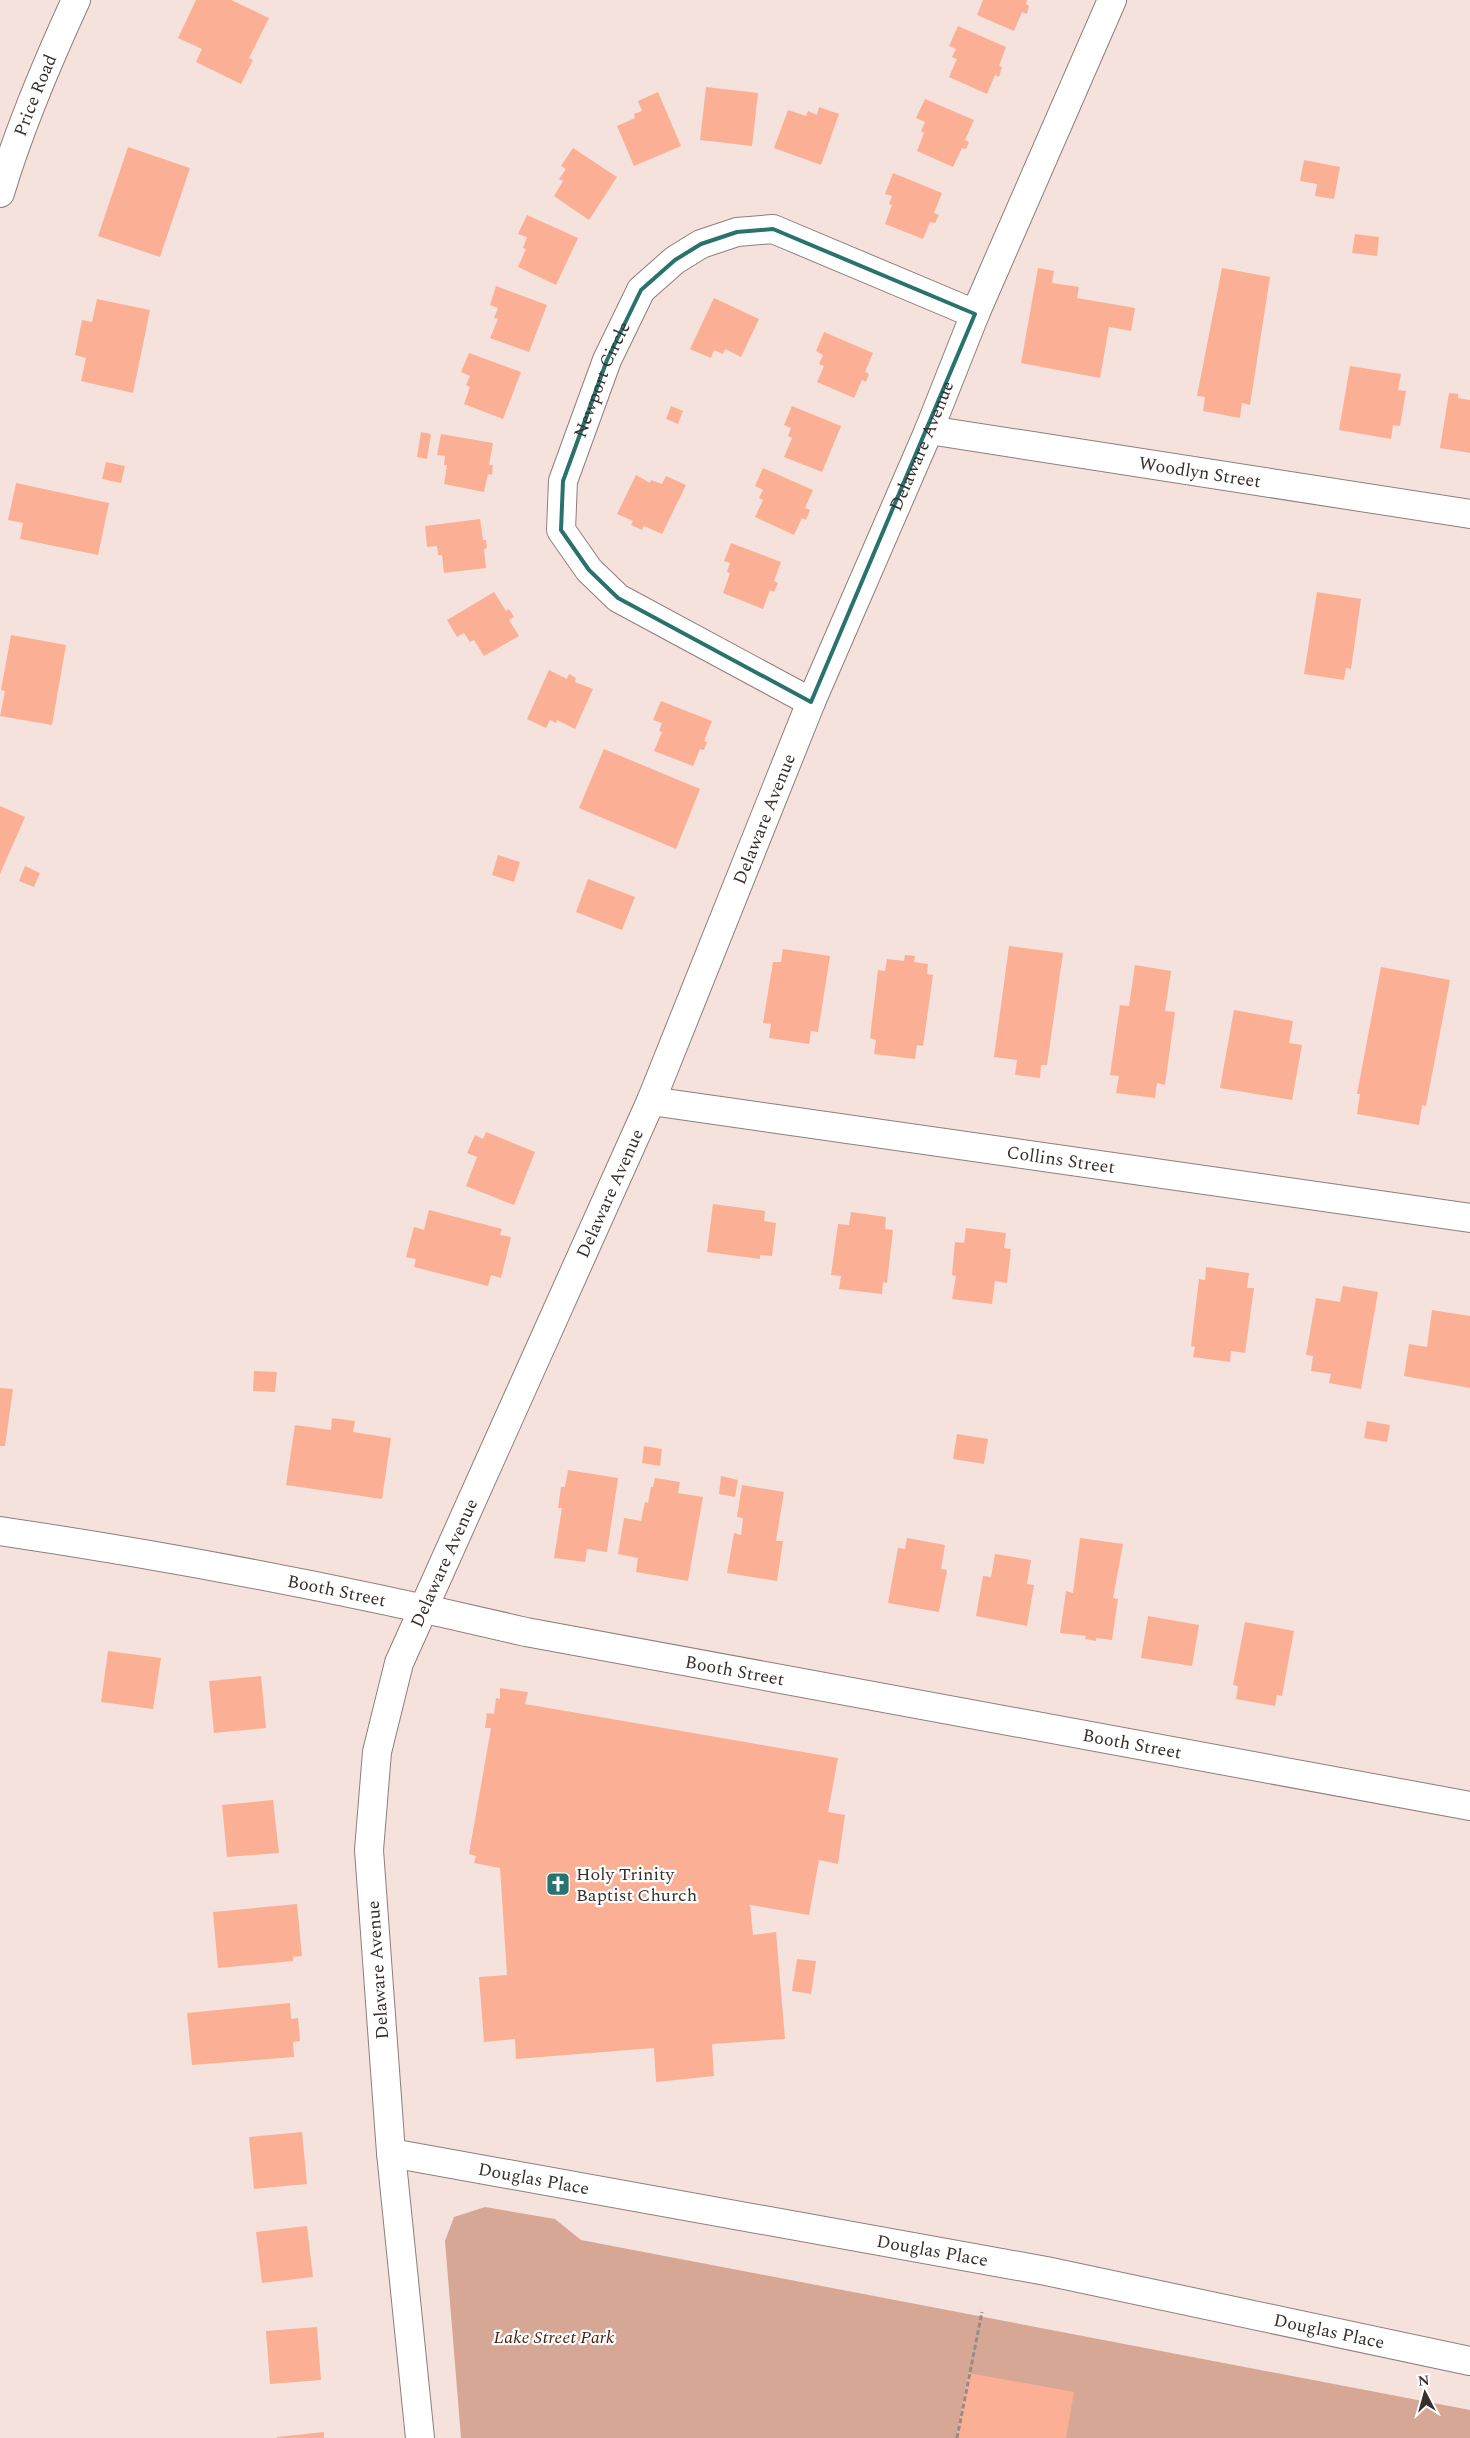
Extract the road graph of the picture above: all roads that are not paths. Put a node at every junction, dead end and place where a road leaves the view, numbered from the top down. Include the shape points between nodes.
1 (76, 0) edge
2 (1112, 0) edge
3 (0, 193) edge
4 (975, 314) junction
5 (929, 430) junction
6 (1470, 514) edge
7 (811, 702) junction
8 (651, 1101) junction
9 (1470, 1218) edge
10 (0, 1531) edge
11 (424, 1608) junction
12 (1470, 1806) edge
13 (391, 2153) junction
14 (1470, 2361) edge
15 (420, 2438) edge

1 - 3 street, Price Road via 41,76
2 - 4 street, Delaware Avenue
4 - 5 street, Delaware Avenue
4 - 7 street, Newport Circle via 773,229 737,232 701,244 675,260 641,290 607,360 563,481 561,530 589,570 618,598
5 - 6 street, Woodlyn Street
5 - 7 street, Delaware Avenue
7 - 8 street, Delaware Avenue
8 - 9 street, Collins Street
8 - 11 street, Delaware Avenue
10 - 11 street, Booth Street via 110,1547
11 - 12 street, Booth Street via 526,1632
11 - 13 street, Delaware Avenue via 399,1663 376,1752 372,1798 369,1850
13 - 14 street, Douglas Place via 1046,2271
13 - 15 street, Delaware Avenue

